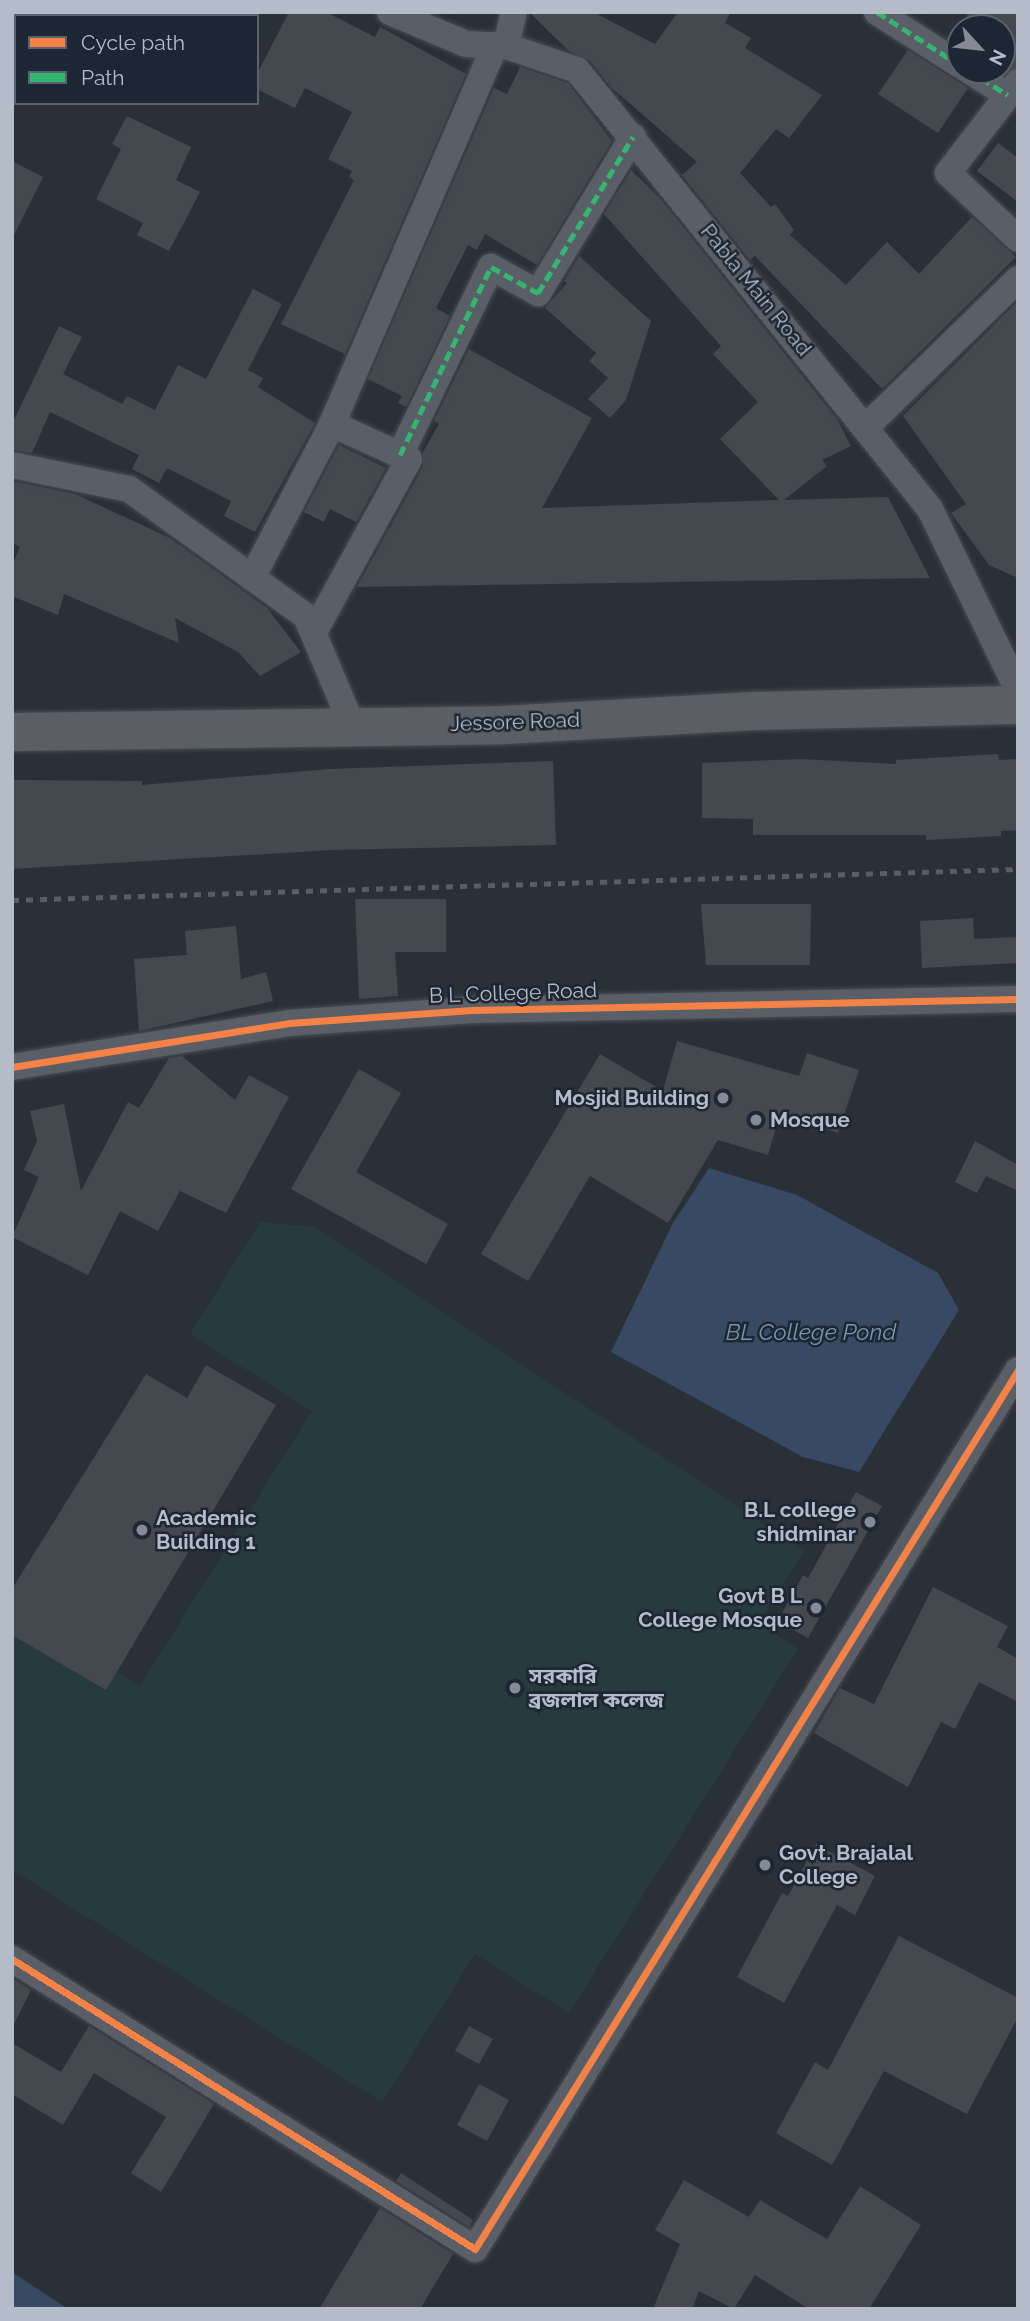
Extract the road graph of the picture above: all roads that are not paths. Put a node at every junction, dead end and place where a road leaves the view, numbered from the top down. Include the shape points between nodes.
1 (390, 12) edge
2 (514, 12) edge
3 (877, 12) edge
4 (500, 46) junction
5 (946, 56) edge
6 (1013, 89) edge
7 (633, 138) junction
8 (1018, 239) edge
9 (1018, 279) edge
10 (332, 424) junction
11 (866, 427) junction
12 (400, 455) junction
13 (12, 465) edge
14 (252, 578) junction
15 (314, 632) junction
16 (1018, 690) edge
17 (1018, 705) edge
18 (352, 725) junction
19 (12, 732) edge
20 (1018, 999) edge
21 (12, 1067) edge
22 (1018, 1370) edge
23 (12, 1959) edge

1 - 4 street, Pabla Main Road via 466,44
2 - 4 street
3 - 5 street
4 - 7 street, Pabla Main Road via 577,70
4 - 10 street
6 - 8 street via 948,173
7 - 11 street, Pabla Main Road
7 - 12 street via 538,293 491,267
9 - 11 street
10 - 12 street
10 - 14 street
11 - 16 street, Pabla Main Road via 930,509
12 - 15 street via 409,459
13 - 14 street via 128,489
14 - 15 street via 306,616
15 - 18 street
17 - 18 highway, Jessore Road via 754,711 504,725
18 - 19 highway, Jessore Road
20 - 21 street, B L College Road via 420,1014 289,1023
22 - 23 street via 475,2249

